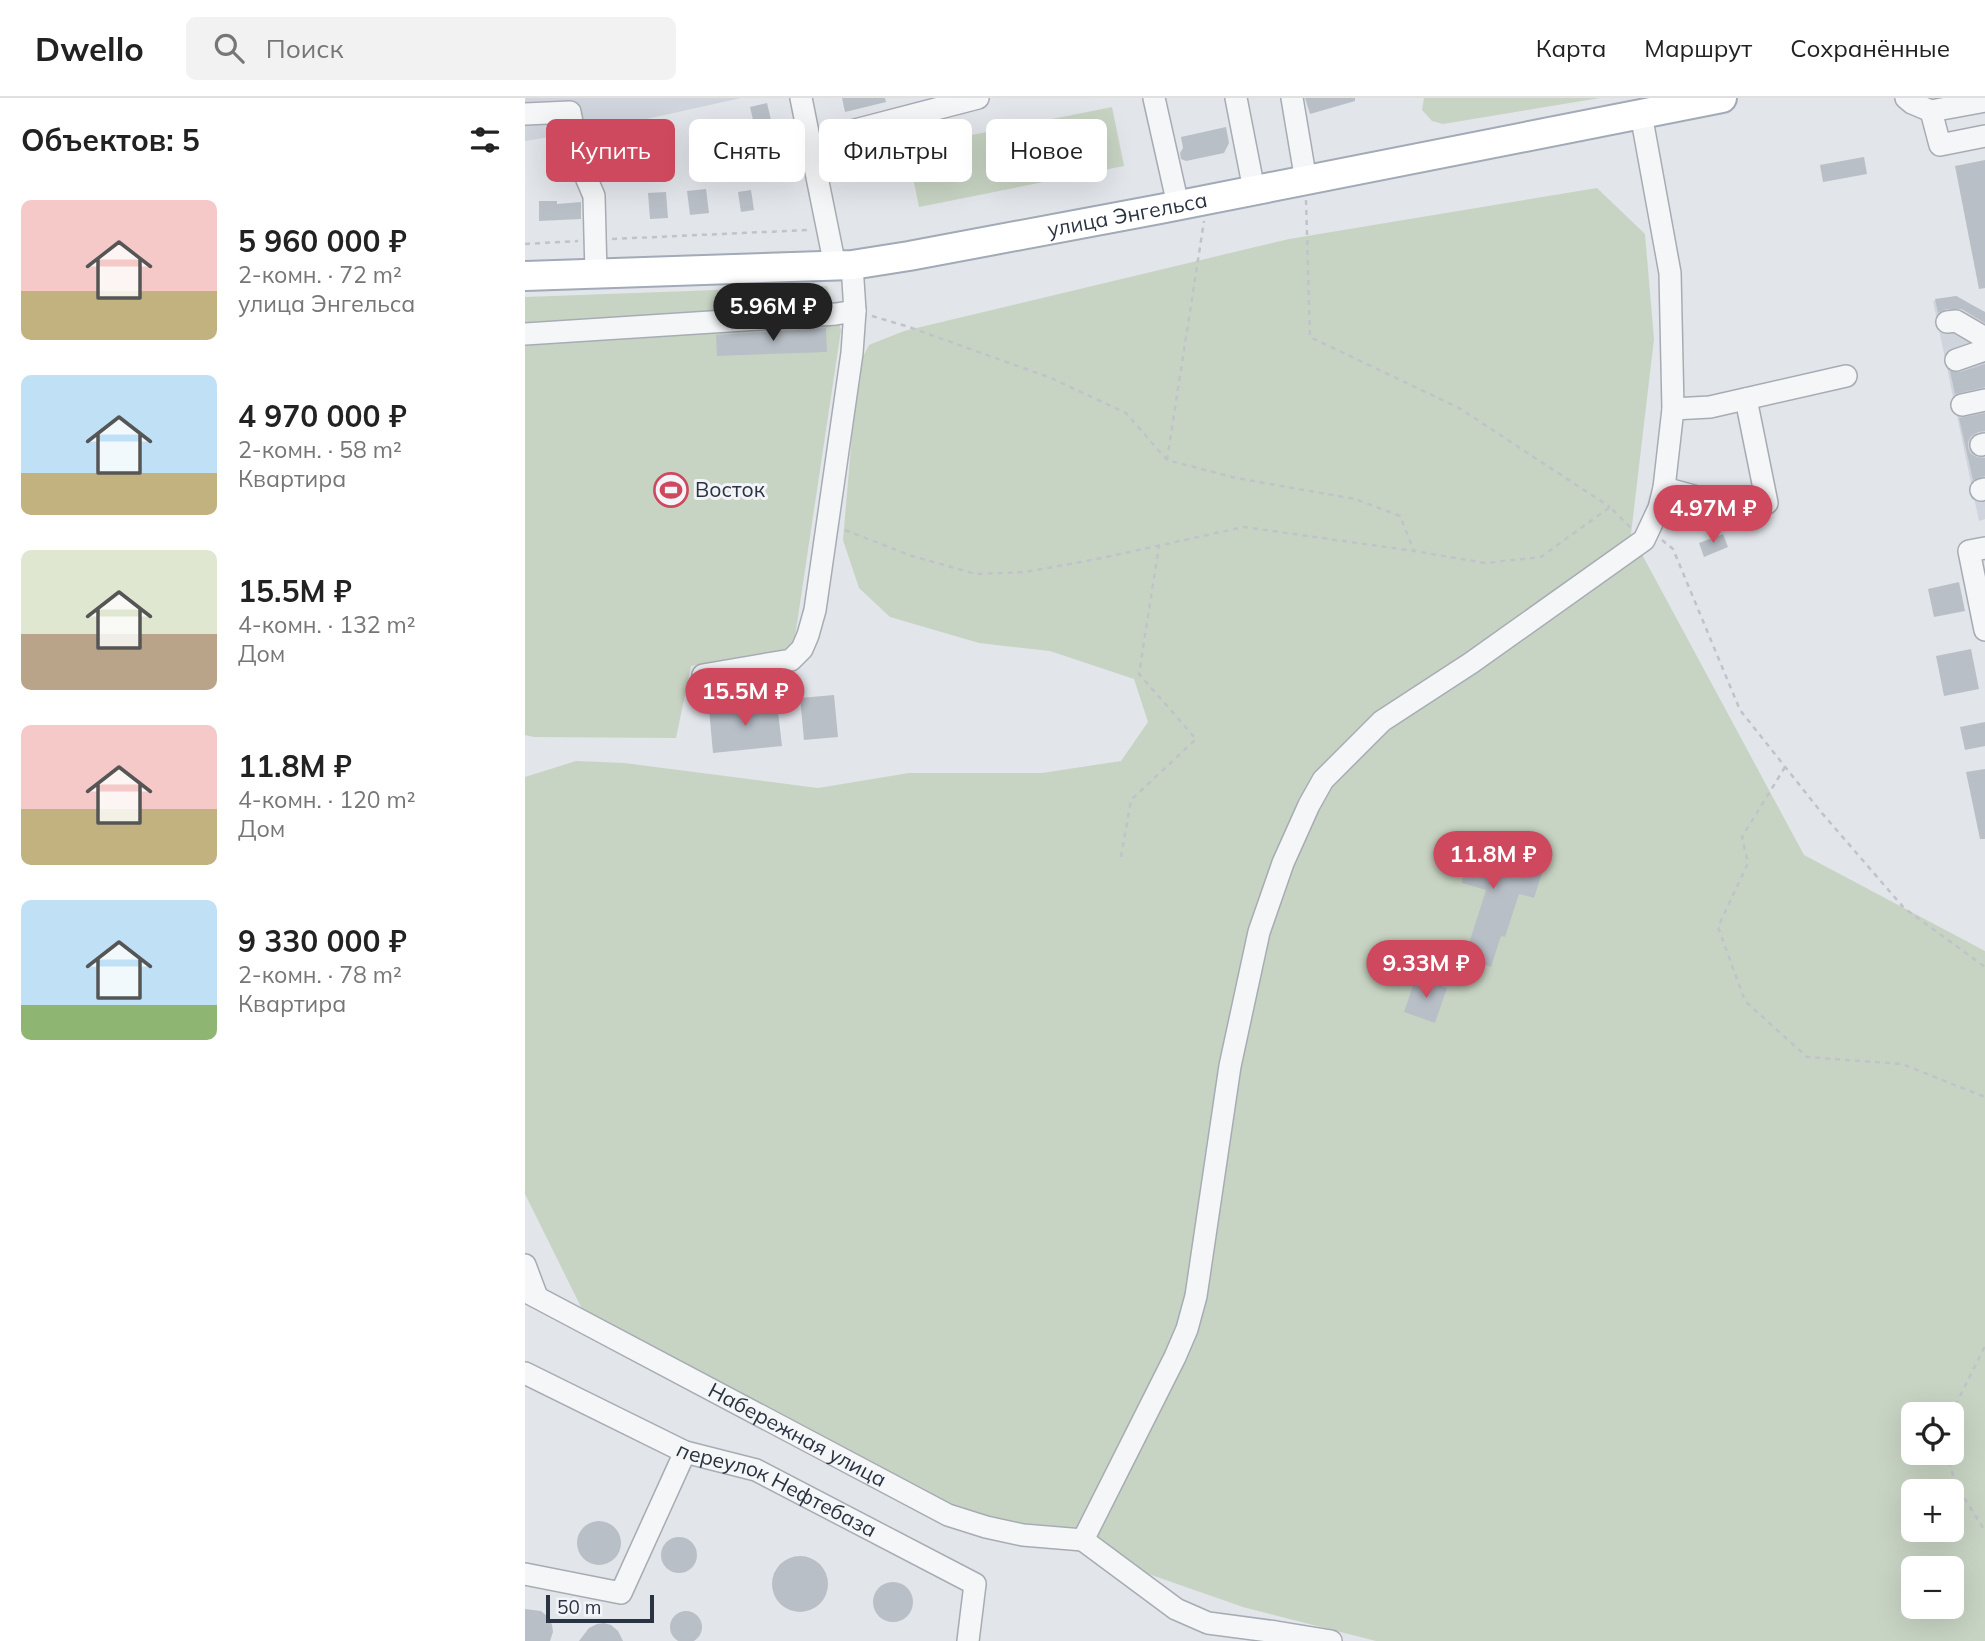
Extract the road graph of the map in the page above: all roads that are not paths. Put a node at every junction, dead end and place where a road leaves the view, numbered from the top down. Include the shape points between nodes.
1 (801, 98) edge
2 (978, 98) edge
3 (1154, 98) edge
4 (1236, 98) edge
5 (1292, 98) edge
6 (1906, 98) edge
7 (1710, 99) edge
8 (1985, 102) edge
9 (1931, 111) junction
10 (525, 114) edge
11 (1641, 114) junction
12 (897, 119) edge
13 (1985, 136) edge
14 (1306, 181) junction
15 (1254, 190) junction
16 (1178, 205) junction
17 (844, 265) junction
18 (596, 274) junction
19 (525, 276) edge
20 (855, 311) junction
21 (1947, 322) dead end
22 (525, 334) edge
23 (1985, 338) edge
24 (1985, 349) edge
25 (1956, 360) dead end
26 (1846, 376) dead end
27 (1746, 399) junction
28 (1985, 400) edge
29 (1962, 405) dead end
30 (1673, 409) junction
31 (1664, 488) junction
32 (1977, 550) edge
33 (1985, 630) edge
34 (703, 675) dead end
35 (525, 1265) edge
36 (531, 1294) edge
37 (525, 1373) edge
38 (685, 1452) junction
39 (1083, 1540) junction
40 (525, 1574) edge
41 (968, 1641) edge
42 (1331, 1641) edge

1 - 17 street via 827,229
2 - 12 street
3 - 16 street
4 - 15 street
5 - 14 street
6 - 9 street
7 - 11 main road, улица Энгельса
8 - 9 street
9 - 13 street via 1940,145
10 - 18 street via 571,112 580,163 593,196
11 - 14 main road, улица Энгельса
11 - 30 street via 1670,274
14 - 15 main road, улица Энгельса
15 - 16 main road, улица Энгельса
16 - 17 main road, улица Энгельса
17 - 18 main road, улица Энгельса
17 - 20 street
18 - 19 main road, улица Энгельса
20 - 22 street
20 - 34 street via 809,635 791,660
21 - 23 street via 1956,321
24 - 25 street
26 - 27 street
27 - 30 street
27 - 31 street via 1767,503 1738,508
28 - 29 street
30 - 31 street
31 - 39 street via 1647,535 1471,663 1382,721 1318,788 1283,863 1259,932 1230,1066 1196,1296 1187,1329
32 - 33 street
35 - 36 street
36 - 39 street, Набережная улица via 948,1516 1023,1535
37 - 38 street, переулок Нефтебаза
38 - 40 street via 621,1593
38 - 41 street, переулок Нефтебаза via 756,1470 975,1584
39 - 42 street via 1176,1609 1208,1623

